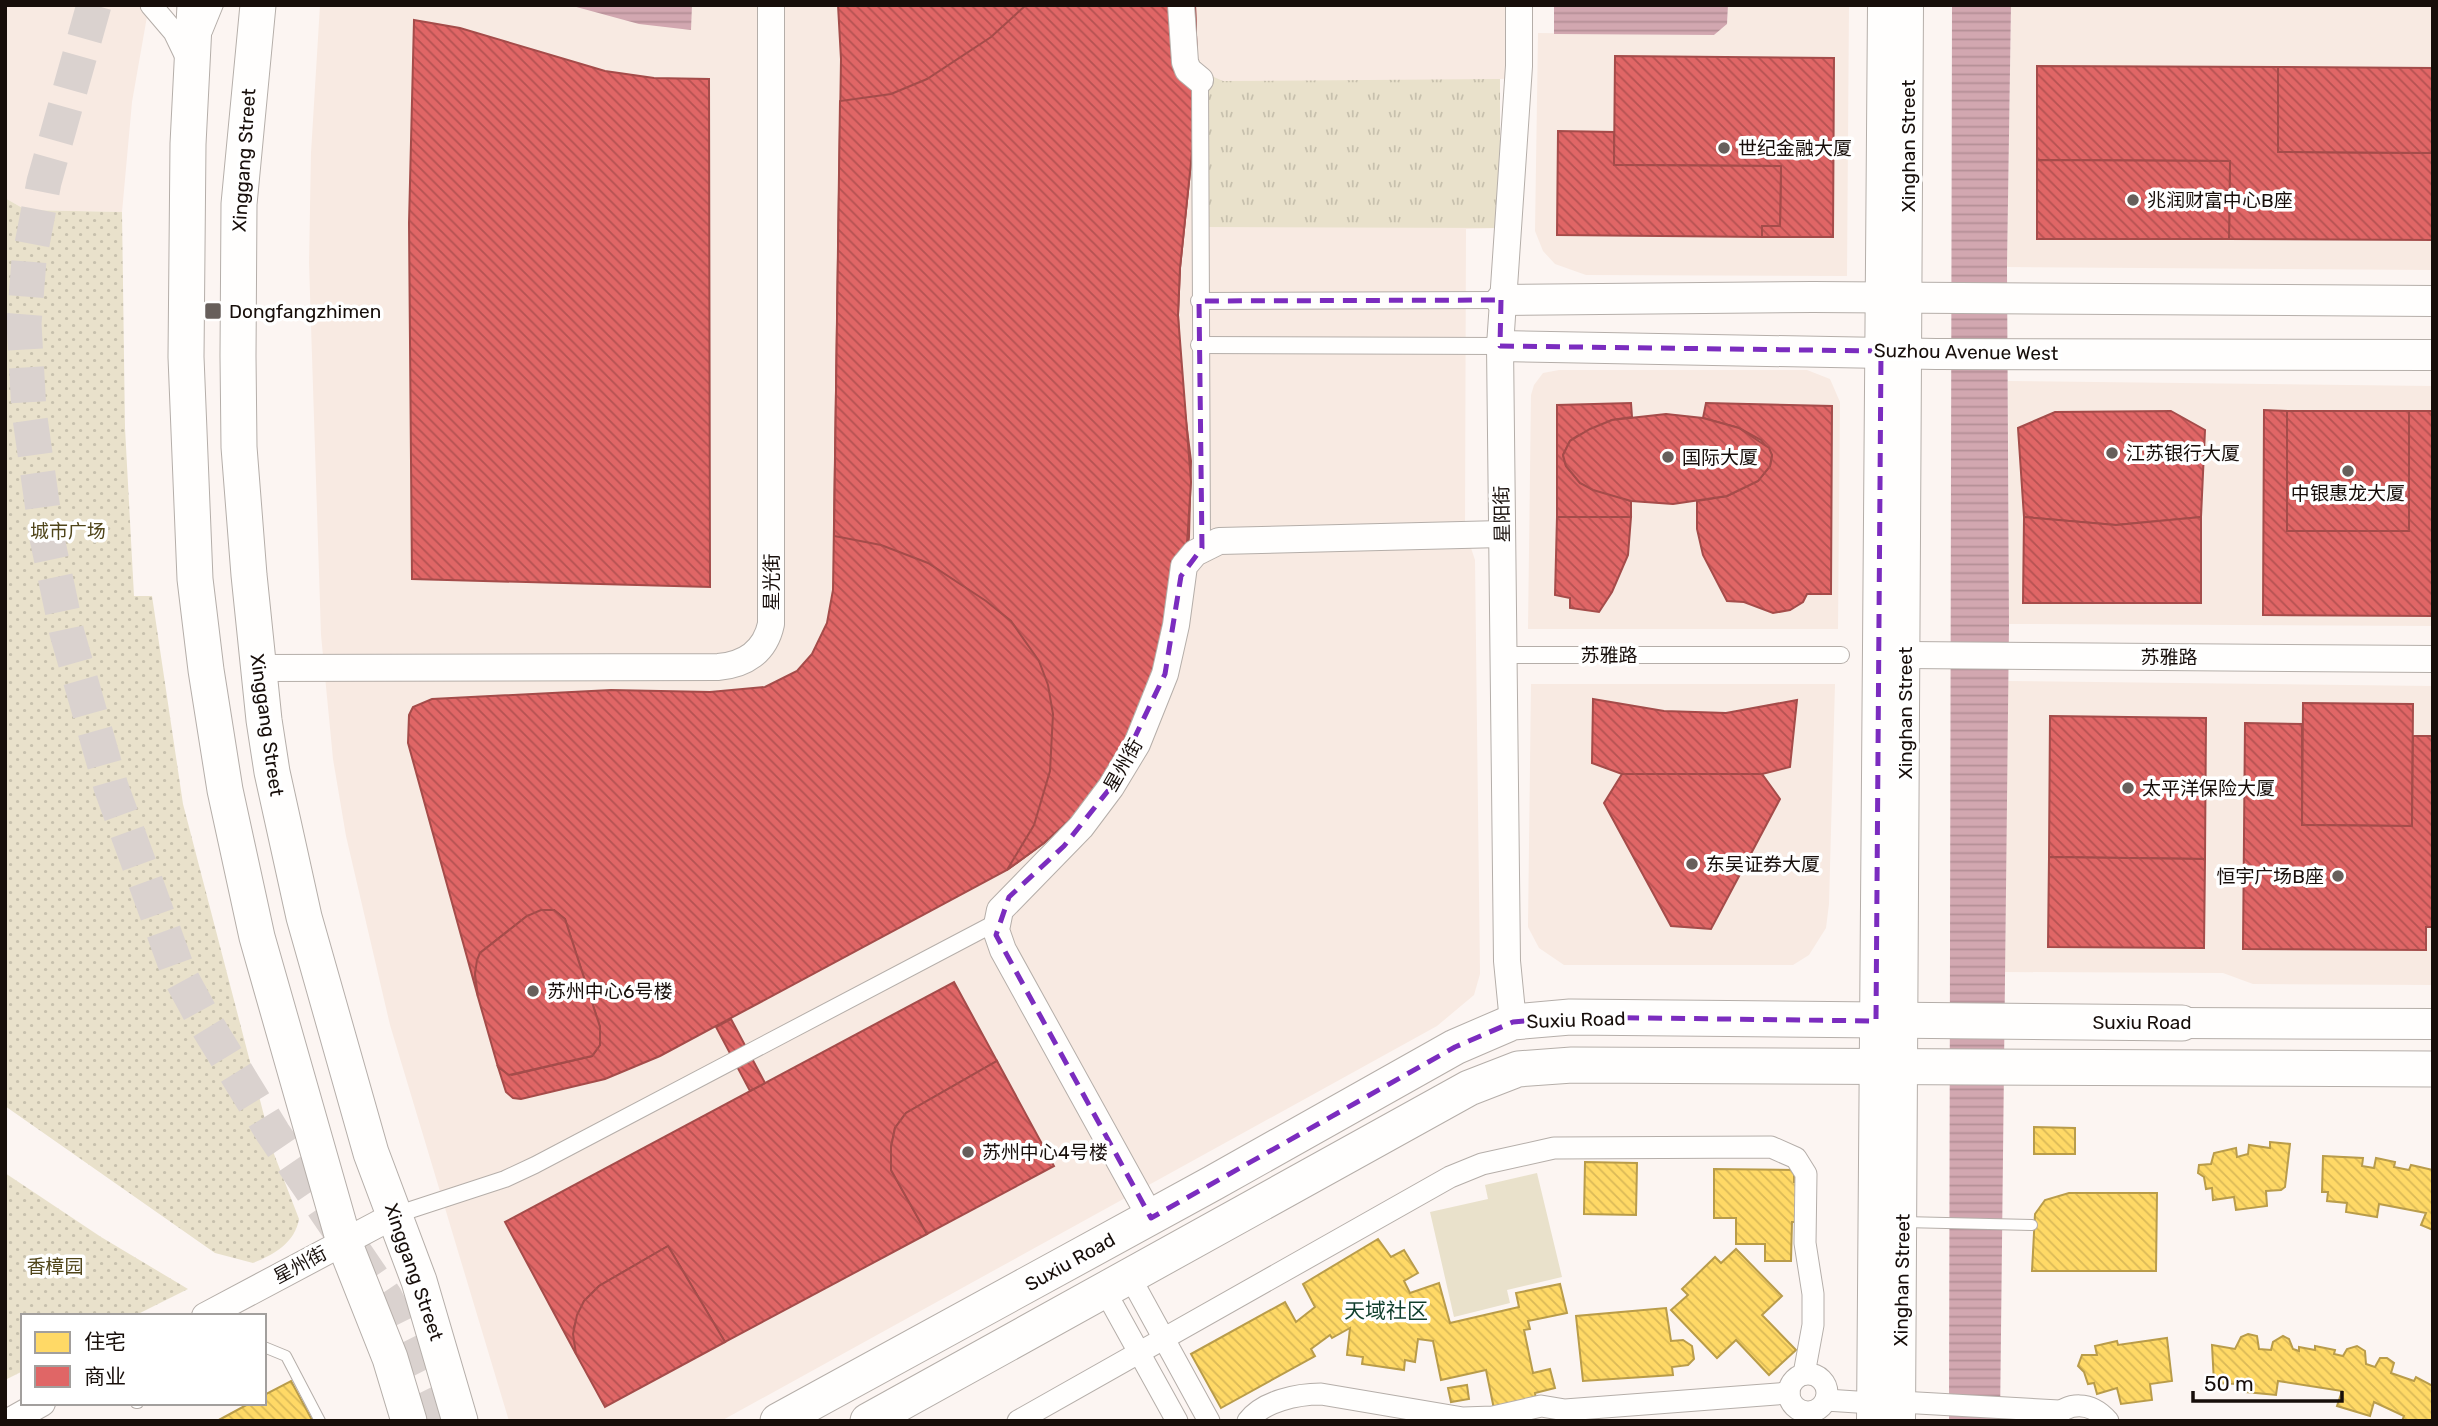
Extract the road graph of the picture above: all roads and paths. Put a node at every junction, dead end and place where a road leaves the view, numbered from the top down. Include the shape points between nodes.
1 (151, 5) edge
2 (195, 5) edge
3 (218, 5) edge
4 (258, 5) edge
5 (771, 5) edge
6 (1181, 5) edge
7 (1519, 5) edge
8 (1896, 6) edge
9 (191, 68) junction
10 (1200, 80) joint
11 (1907, 297) junction
12 (1501, 300) junction
13 (1199, 301) junction
14 (2433, 301) edge
15 (1199, 345) junction
16 (1500, 346) junction
17 (1894, 351) junction
18 (2433, 355) edge
19 (1502, 534) junction
20 (1202, 548) junction
21 (1504, 655) junction
22 (1841, 655) dead end
23 (1906, 655) junction
24 (2433, 659) edge
25 (258, 668) junction
26 (997, 922) junction
27 (1905, 1021) junction
28 (1513, 1022) junction
29 (2182, 1023) joint
30 (2433, 1024) edge
31 (1903, 1068) junction
32 (2433, 1069) edge
33 (395, 1215) junction
34 (1151, 1217) junction
35 (1903, 1222) junction
36 (2032, 1225) dead end
37 (344, 1242) junction
38 (1117, 1284) junction
39 (209, 1314) edge
40 (1164, 1340) junction
41 (266, 1348) edge
42 (1140, 1354) junction
43 (1804, 1374) junction
44 (1789, 1393) junction
45 (38, 1405) edge
46 (1816, 1411) edge
47 (1886, 1412) edge
48 (2054, 1416) edge
49 (10, 1421) edge
50 (320, 1421) edge
51 (410, 1421) edge
52 (460, 1421) edge
53 (778, 1421) edge
54 (868, 1421) edge
55 (1018, 1421) edge
56 (1177, 1421) edge
57 (1209, 1421) edge
58 (1248, 1421) edge
59 (2108, 1421) edge

1 - 9 street via 174,32
2 - 9 main road
3 - 9 lane
4 - 25 main road, Xinggang Street via 243,142 238,296 239,447
5 - 25 street, 星光街 via 771,624 761,647 742,663 718,667
6 - 10 street via 1185,62
7 - 12 street, 星阳街 via 1519,66
8 - 11 main road, Xinghan Street
9 - 37 main road via 186,357 195,579 206,670 225,790 257,937
10 - 13 street
11 - 12 main road
11 - 14 main road
11 - 17 main road, Xinghan Street
12 - 13 street
12 - 16 street, 星阳街
13 - 15 street
15 - 16 street
15 - 20 street
16 - 17 main road, Suzhou Avenue West
16 - 19 street, 星阳街
17 - 18 main road, Suzhou Avenue West
17 - 23 main road, Xinghan Street
17 - 27 main road, Xinghan Street
19 - 20 street via 1219,541
19 - 21 street, 星阳街
20 - 26 street, 星州街 via 1184,566 1165,674 1125,766 1073,837 1009,897
21 - 22 street, 苏雅路
21 - 28 street, 星阳街 via 1507,961
23 - 24 street, 苏雅路
23 - 27 main road, Xinghan Street
25 - 33 main road, Xinggang Street via 272,772 294,877 371,1153
26 - 33 street via 535,1165
26 - 34 street via 996,935 1003,950
27 - 28 main road, Suxiu Road via 1570,1017
27 - 29 main road, Suxiu Road
27 - 31 main road, Xinghan Street
28 - 34 main road, Suxiu Road via 1455,1047
29 - 30 main road, Suxiu Road
31 - 32 main road
31 - 35 main road, Xinghan Street
31 - 38 main road via 1572,1065 1518,1069 1469,1088
31 - 47 main road, Xinghan Street
33 - 37 street, 星州街
33 - 52 main road, Xinggang Street
34 - 53 main road, Suxiu Road
35 - 36 lane
35 - 47 main road, Xinghan Street
37 - 39 street, 星州街
37 - 51 main road
38 - 40 street
38 - 42 street
38 - 54 main road
40 - 42 street
40 - 43 street via 1450,1177 1482,1164 1553,1148 1771,1147 1796,1158 1806,1174 1805,1244 1813,1325
40 - 57 street
41 - 50 lane via 286,1356
42 - 55 street
42 - 56 street
43 - 44 street via 1793,1380
43 - 46 street via 1821,1378 1827,1388
44 - 46 street via 1798,1409
44 - 58 street via 1565,1410 1541,1406 1493,1417 1462,1418 1301,1394 1255,1412
45 - 49 street
46 - 47 street
47 - 48 street via 1931,1403 2025,1409
48 - 59 street via 2071,1405 2085,1405

